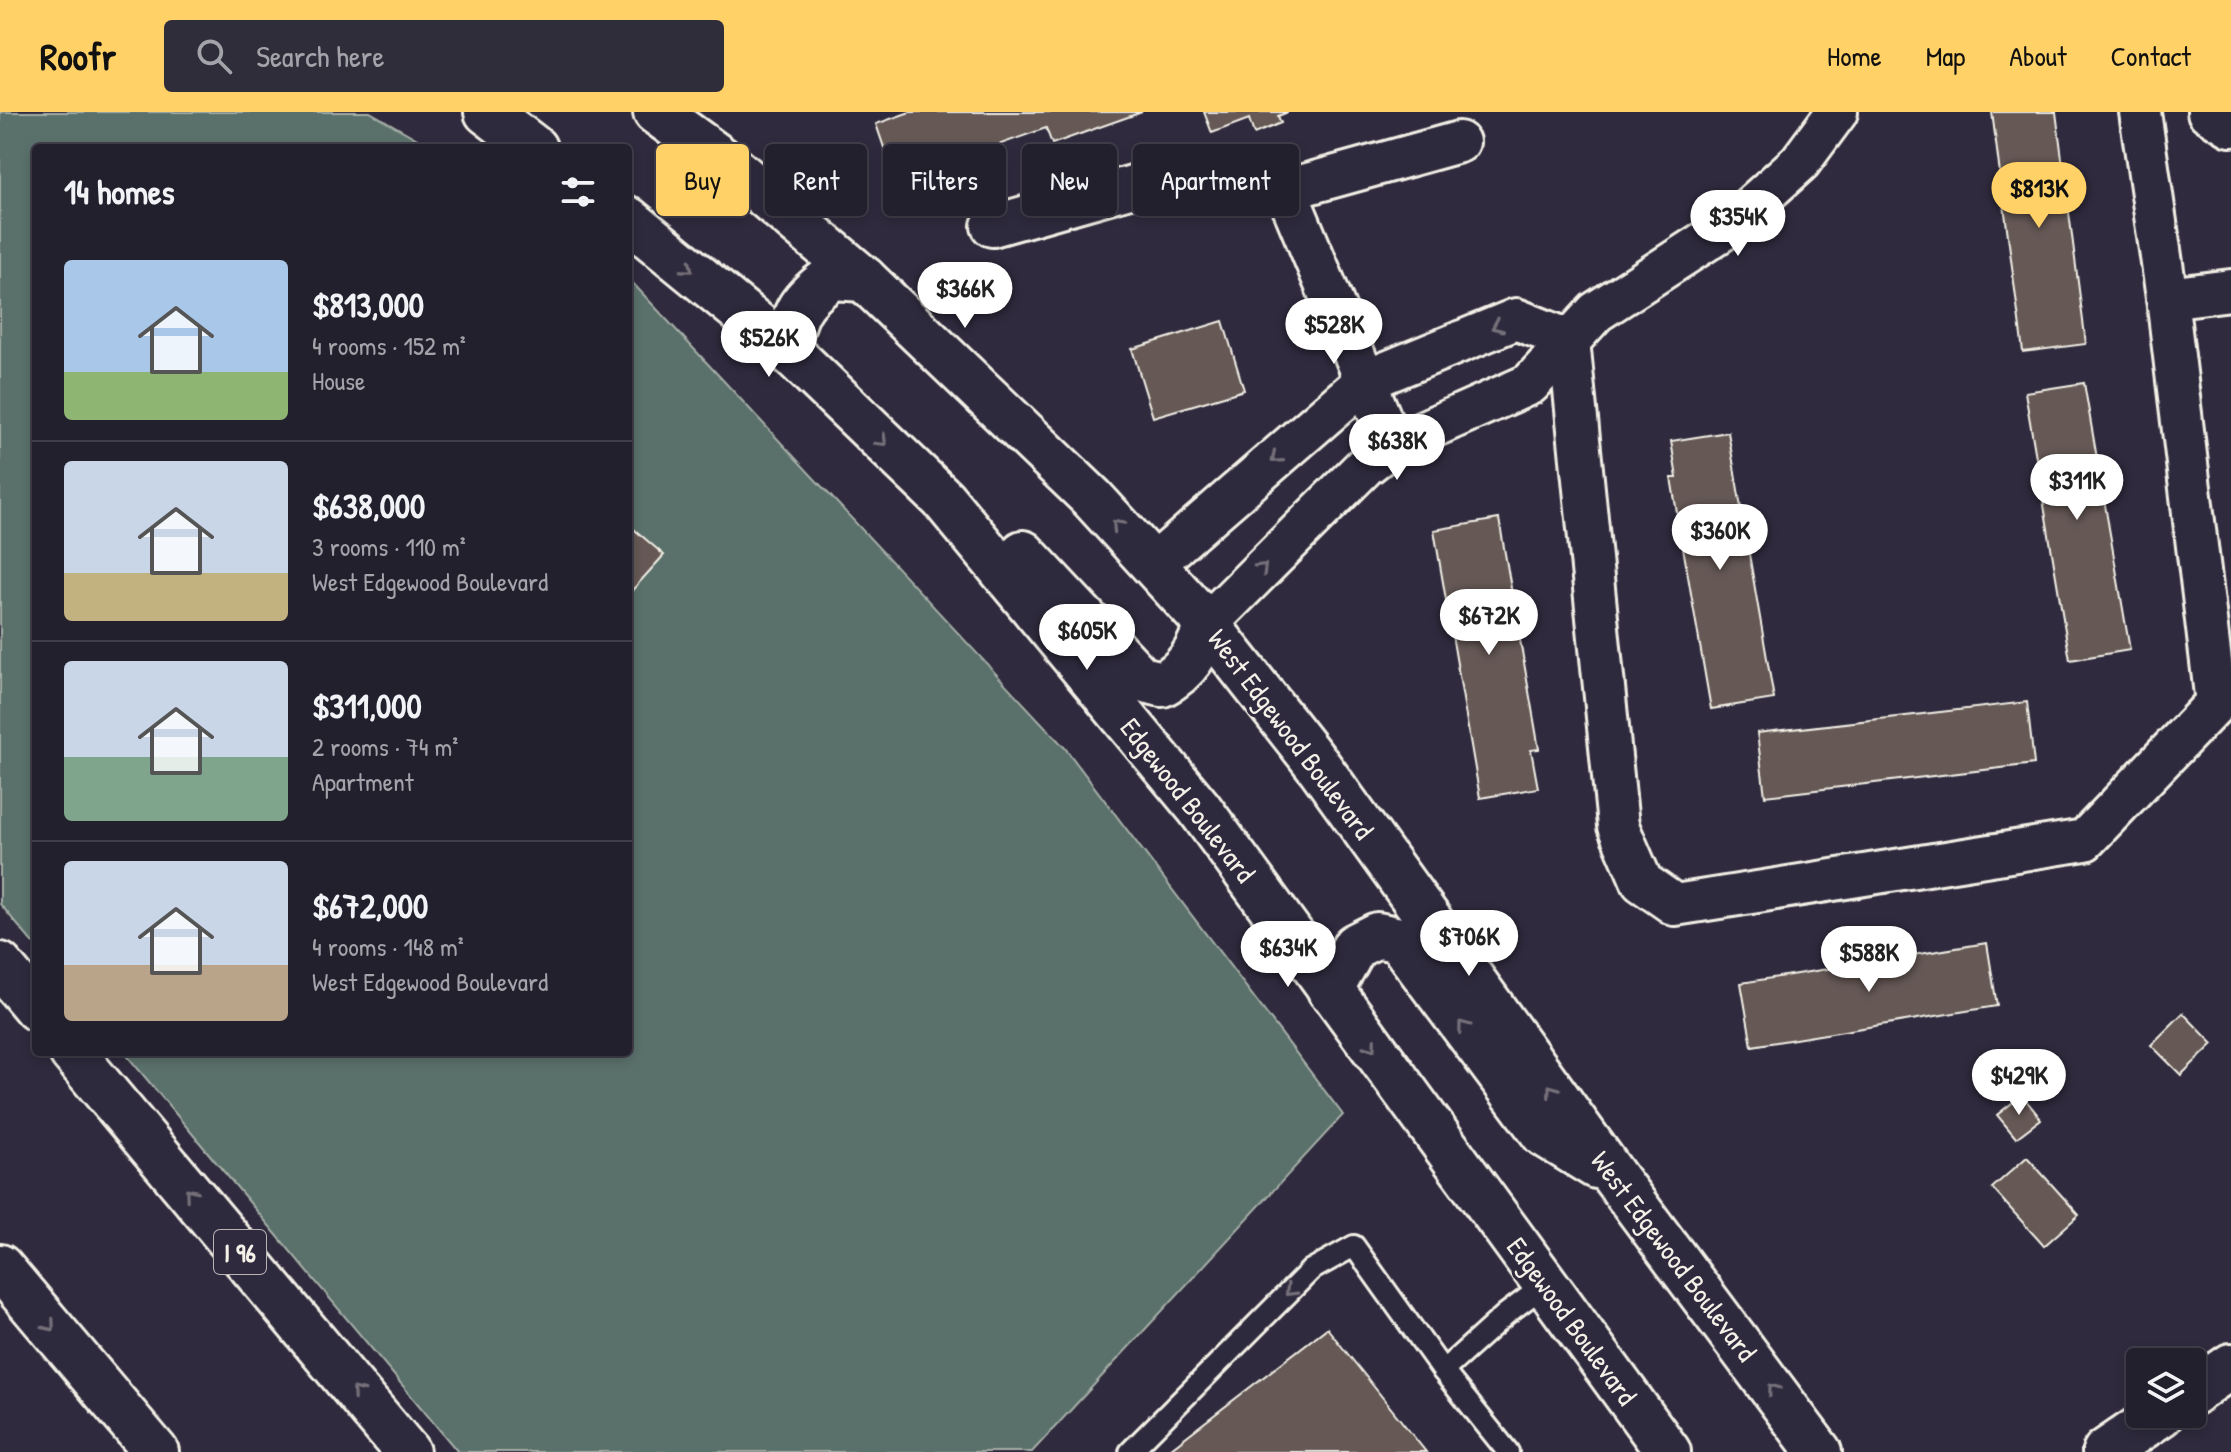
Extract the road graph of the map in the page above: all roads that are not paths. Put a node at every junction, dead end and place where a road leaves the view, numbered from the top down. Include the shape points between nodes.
1 (487, 112) edge
2 (656, 112) edge
3 (1837, 112) edge
4 (2140, 112) edge
5 (2208, 112) edge
6 (2231, 126) edge
7 (1459, 142) dead end
8 (529, 144) edge
9 (1133, 186) edge
10 (1299, 186) edge
11 (1297, 216) edge
12 (632, 222) edge
13 (992, 226) dead end
14 (864, 279) junction
15 (2231, 290) edge
16 (2167, 298) junction
17 (1569, 340) junction
18 (787, 349) junction
19 (1365, 381) junction
20 (1392, 445) junction
21 (943, 499) junction
22 (1153, 565) junction
23 (1207, 624) junction
24 (0, 965) edge
25 (1330, 990) junction
26 (32, 1003) edge
27 (75, 1056) edge
28 (1615, 1178) junction
29 (0, 1267) edge
30 (1546, 1284) junction
31 (2231, 1366) edge
32 (1443, 1371) junction
33 (2206, 1383) edge
34 (2140, 1428) edge
35 (156, 1452) edge
36 (407, 1452) edge
37 (1130, 1452) edge
38 (1508, 1452) edge
39 (1668, 1452) edge
40 (1819, 1452) edge
41 (2105, 1452) edge

1 - 8 main road
2 - 14 main road, West Edgewood Boulevard via 729,165
3 - 17 street via 1800,162 1729,226 1596,312
4 - 16 street
5 - 6 street
7 - 10 street
9 - 13 street
11 - 19 street
12 -> 18 main road, Edgewood Boulevard
14 - 18 main road via 832,277 805,296 792,320
22 -> 14 main road, West Edgewood Boulevard via 1092,498
15 - 16 street
16 - 17 street via 2216,703 2085,840 1675,905 1642,882 1618,826
17 -> 19 street via 1516,319
17 - 20 street via 1530,384
18 -> 21 main road, Edgewood Boulevard
19 - 20 street
19 -> 22 street
23 -> 20 street
21 - 23 main road via 991,519 1141,679 1162,684 1182,673
21 - 25 main road, Edgewood Boulevard via 1199,808
22 - 23 main road, West Edgewood Boulevard
28 -> 23 main road, West Edgewood Boulevard via 1320,768
24 - 26 main road
28 -> 25 main road via 1544,1134 1399,940 1377,935 1355,946
25 -> 30 main road, Edgewood Boulevard
36 -> 27 main road, I 96
40 -> 28 main road, West Edgewood Boulevard
29 -> 35 main road
30 - 32 lane
30 - 39 main road, Edgewood Boulevard
31 - 33 main road
32 -> 37 lane via 1354,1246 1311,1270
32 - 38 lane
34 - 41 main road

